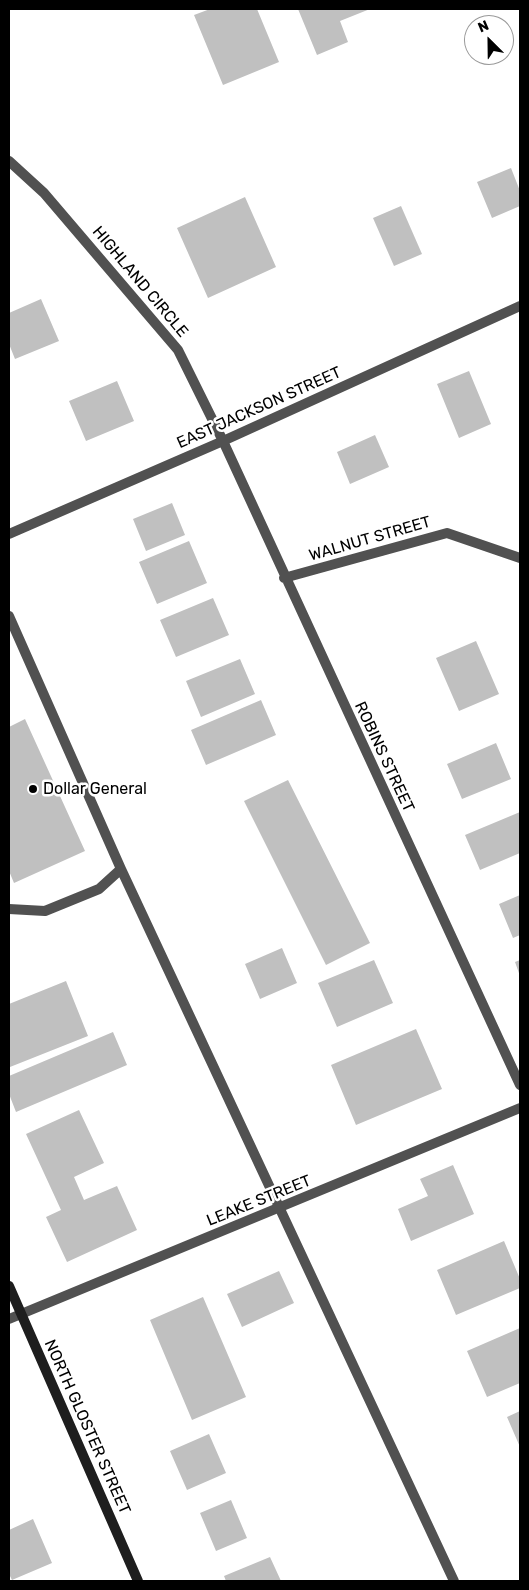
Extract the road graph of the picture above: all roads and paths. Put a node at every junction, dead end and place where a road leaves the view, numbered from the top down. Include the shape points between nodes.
1 (9, 161) edge
2 (520, 306) edge
3 (223, 441) junction
4 (9, 534) edge
5 (520, 558) edge
6 (284, 578) junction
7 (9, 616) edge
8 (121, 869) junction
9 (9, 909) edge
10 (520, 1084) edge
11 (520, 1108) edge
12 (280, 1209) junction
13 (9, 1286) edge
14 (21, 1314) junction
15 (9, 1319) edge
16 (138, 1581) edge
17 (454, 1581) edge

1 - 3 street, HIGHLAND CIRCLE via 44,192 178,350
2 - 3 street, EAST JACKSON STREET
3 - 4 street, EAST JACKSON STREET
3 - 6 street, ROBINS STREET
5 - 6 street, WALNUT STREET via 447,533
6 - 10 street, ROBINS STREET
7 - 8 street
8 - 9 street via 99,889 45,911
8 - 12 street
11 - 12 street, LEAKE STREET
12 - 14 street, LEAKE STREET
12 - 17 street
13 - 14 main road, NORTH GLOSTER STREET
14 - 15 street, LEAKE STREET
14 - 16 main road, NORTH GLOSTER STREET

